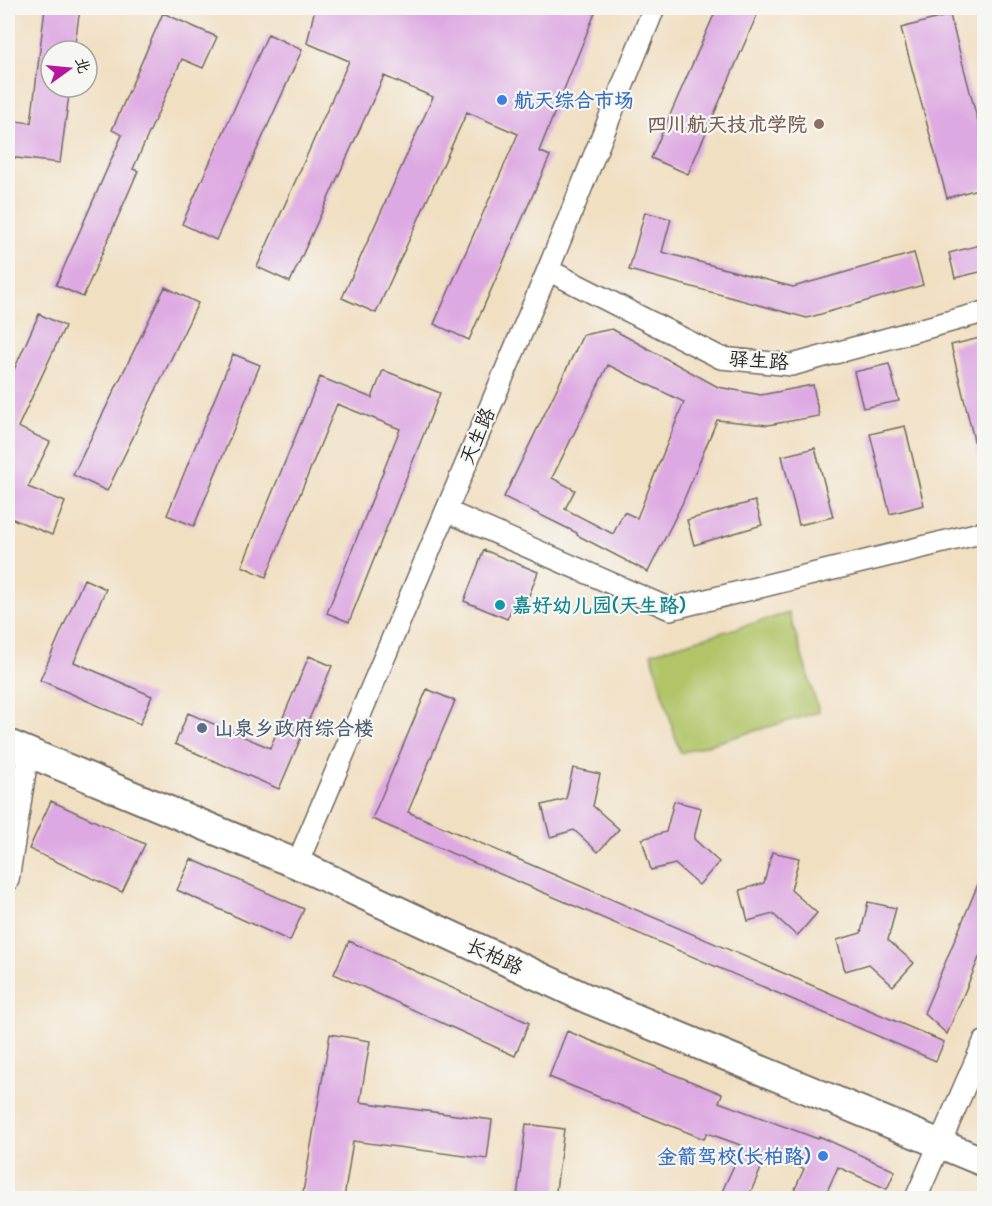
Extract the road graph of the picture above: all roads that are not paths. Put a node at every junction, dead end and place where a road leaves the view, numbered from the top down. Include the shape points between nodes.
1 (654, 8) edge
2 (548, 270) junction
3 (984, 312) edge
4 (446, 511) junction
5 (984, 532) edge
6 (18, 748) edge
7 (297, 864) junction
8 (8, 880) edge
9 (984, 1042) edge
10 (940, 1143) junction
11 (984, 1162) edge
12 (916, 1198) edge

1 - 2 street, 天生路
2 - 3 street, 驿生路 via 721,358 792,365
2 - 4 street, 天生路
4 - 5 street via 670,609
4 - 7 street, 天生路
6 - 7 street, 长柏路
6 - 8 street
7 - 10 street, 长柏路 via 588,999
9 - 10 street
10 - 11 street, 长柏路
10 - 12 street

